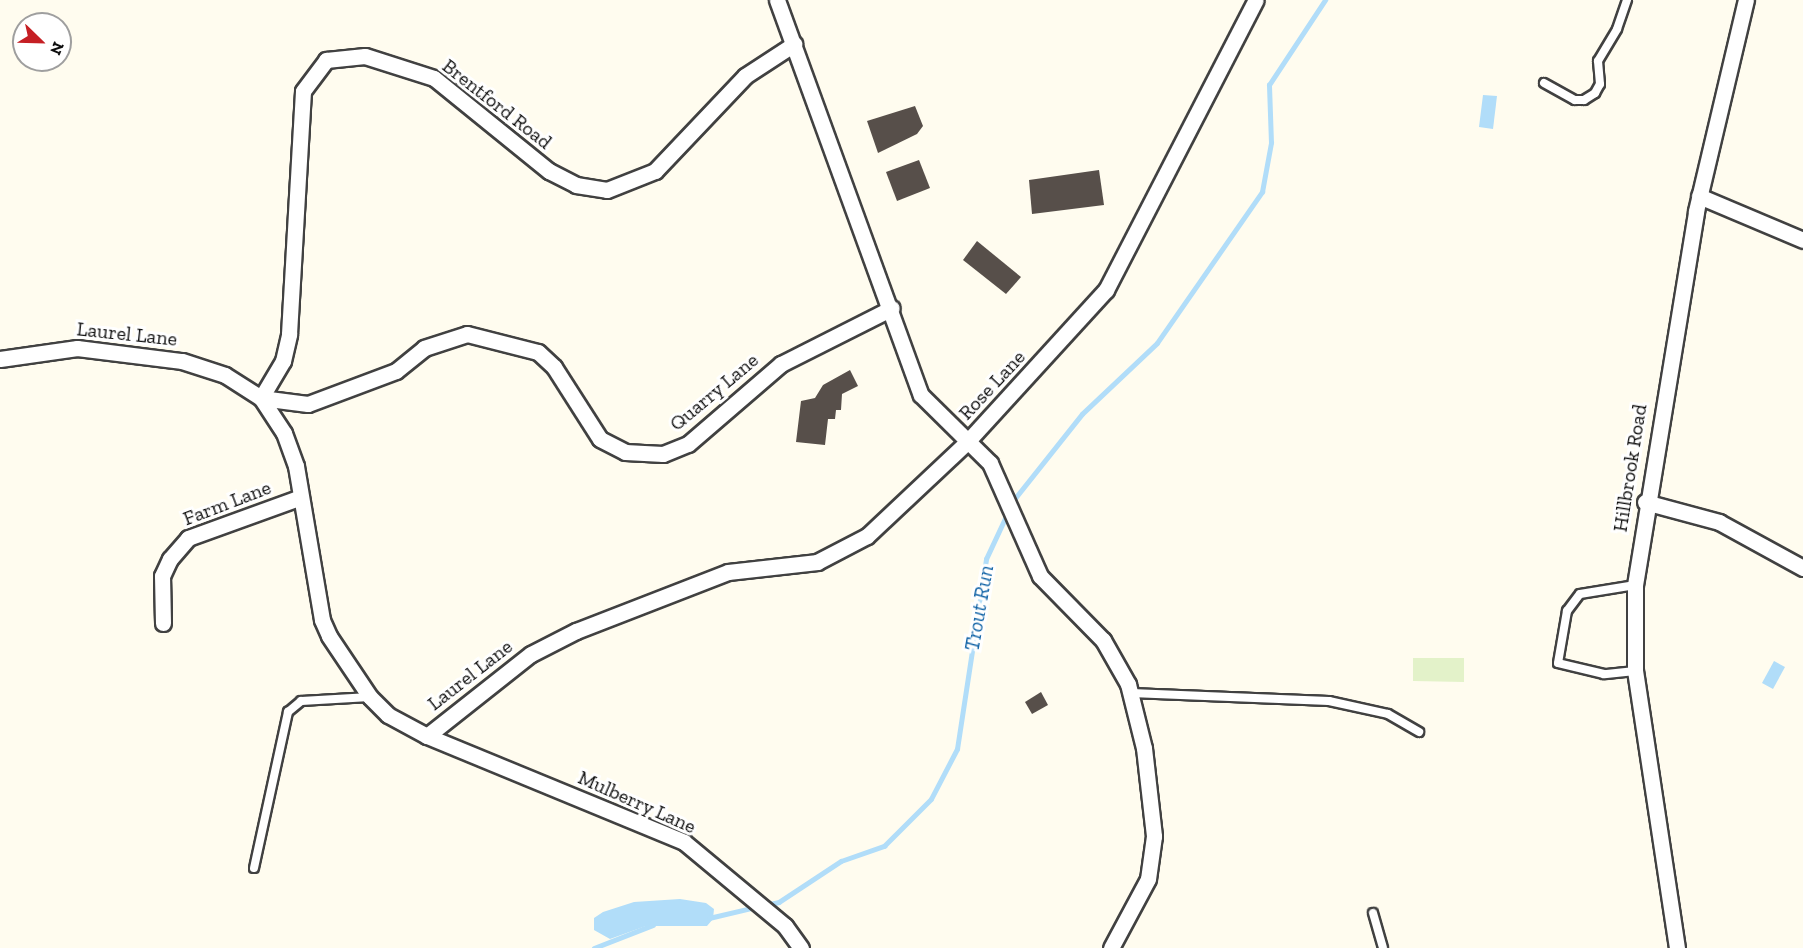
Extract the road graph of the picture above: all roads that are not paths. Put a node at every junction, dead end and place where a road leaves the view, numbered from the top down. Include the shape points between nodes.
1 (777, 0) edge
2 (1256, 0) edge
3 (1627, 0) edge
4 (1746, 0) edge
5 (794, 44) junction
6 (1544, 83) dead end
7 (1698, 196) junction
8 (1803, 240) edge
9 (892, 308) junction
10 (0, 359) edge
11 (261, 398) junction
12 (967, 442) junction
13 (301, 497) junction
14 (1646, 502) junction
15 (1803, 567) edge
16 (1635, 585) junction
17 (163, 623) dead end
18 (1635, 671) junction
19 (1131, 693) junction
20 (370, 697) junction
21 (1419, 732) dead end
22 (427, 736) junction
23 (254, 868) dead end
24 (1373, 913) dead end
25 (801, 948) edge
26 (1112, 948) edge
27 (1383, 948) edge
28 (1677, 948) edge

1 - 5 street, Rose Lane
2 - 12 street, Rose Lane via 1106,290
3 - 6 lane via 1617,29 1598,61 1600,84 1595,93 1575,100
4 - 7 street, Hillbrook Road
5 - 9 street, Rose Lane
5 - 11 street, Brentford Road via 745,76 655,171 607,190 576,185 549,171 434,78 365,56 326,60 303,91 289,334 283,361
7 - 8 street
7 - 14 street, Hillbrook Road
9 - 11 street, Quarry Lane via 781,364 688,444 663,454 625,452 600,439 554,367 538,352 467,334 424,348 396,371 308,404
9 - 12 street, Rose Lane via 921,395
10 - 11 street, Laurel Lane via 77,348 182,361 216,371
11 - 13 street, Laurel Lane via 291,449
12 - 19 street via 990,463 1040,576 1103,640 1120,664
12 - 22 street, Laurel Lane via 851,548 800,567 728,572 576,631 531,654
13 - 17 street, Farm Lane via 189,538 170,559 162,576
13 - 20 street, Laurel Lane via 322,620 341,659
14 - 15 street via 1719,522
14 - 16 street, Hillbrook Road
16 - 18 street, Hillbrook Road
16 - 18 lane via 1580,594 1567,611 1558,663 1604,674
18 - 28 street, Hillbrook Road
19 - 21 lane via 1329,701 1388,714
19 - 26 street via 1144,748 1154,836 1148,879
20 - 22 street, Laurel Lane via 388,715
20 - 23 lane via 301,701 288,712
22 - 25 street, Mulberry Lane via 684,842 771,913
24 - 27 lane

